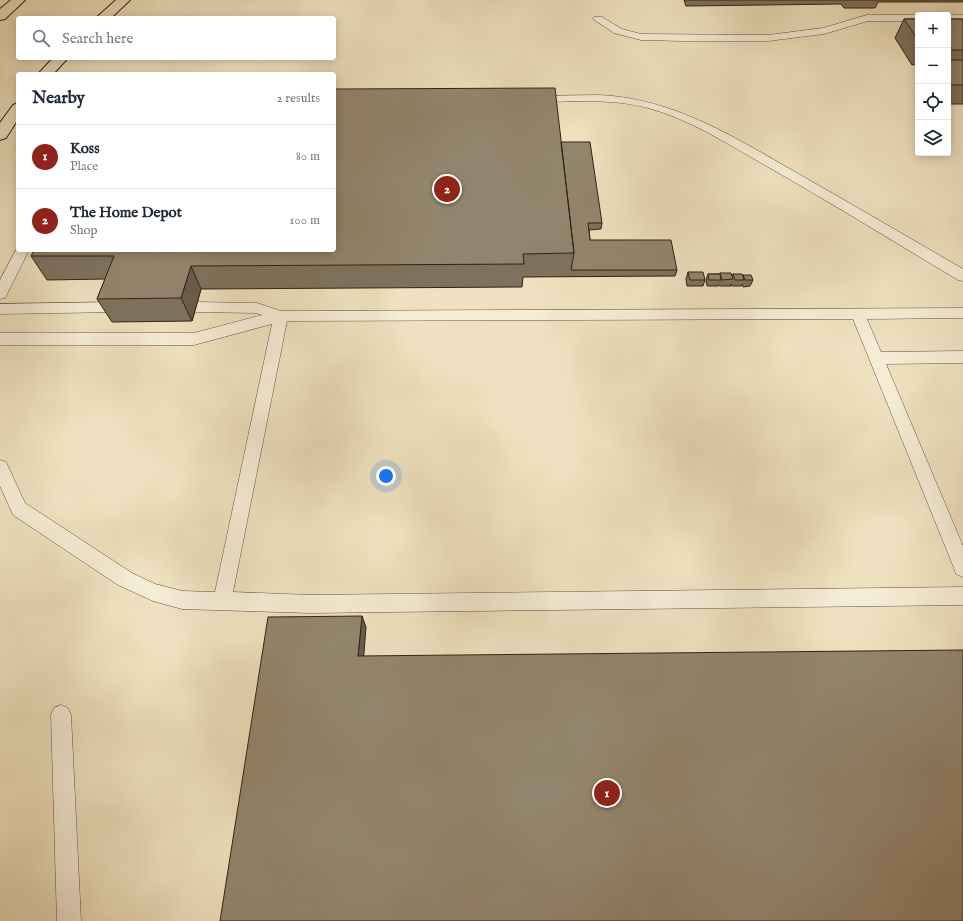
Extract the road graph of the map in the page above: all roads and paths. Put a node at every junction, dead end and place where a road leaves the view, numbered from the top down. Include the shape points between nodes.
1 (19, 0) edge
2 (124, 0) edge
3 (0, 16) edge
4 (105, 16) edge
5 (915, 18) edge
6 (951, 18) edge
7 (963, 18) edge
8 (598, 19) dead end
9 (59, 60) edge
10 (47, 72) edge
11 (522, 99) edge
12 (16, 104) edge
13 (16, 111) edge
14 (0, 121) edge
15 (0, 134) edge
16 (21, 252) edge
17 (963, 276) edge
18 (0, 294) edge
19 (117, 307) edge
20 (196, 307) dead end
21 (0, 309) edge
22 (963, 313) edge
23 (858, 314) junction
24 (281, 316) junction
25 (0, 339) edge
26 (963, 357) edge
27 (876, 358) junction
28 (0, 467) edge
29 (963, 568) edge
30 (963, 596) edge
31 (222, 602) junction
32 (61, 714) dead end
33 (69, 921) edge

1 - 3 highway
2 - 4 highway
5 - 8 lane via 867,18 824,31 768,38 641,37 618,31
6 - 7 lane
9 - 10 highway
11 - 17 lane via 608,98 664,109 693,121 792,175
12 - 14 highway
13 - 15 highway
16 - 18 lane
19 - 21 lane
20 - 24 lane via 257,308
22 - 23 lane
23 - 24 lane
23 - 27 lane
24 - 25 lane via 194,339
24 - 31 lane
26 - 27 lane
27 - 29 lane
28 - 31 lane via 19,509 125,579 153,592 182,600
30 - 31 lane via 310,604
32 - 33 lane

